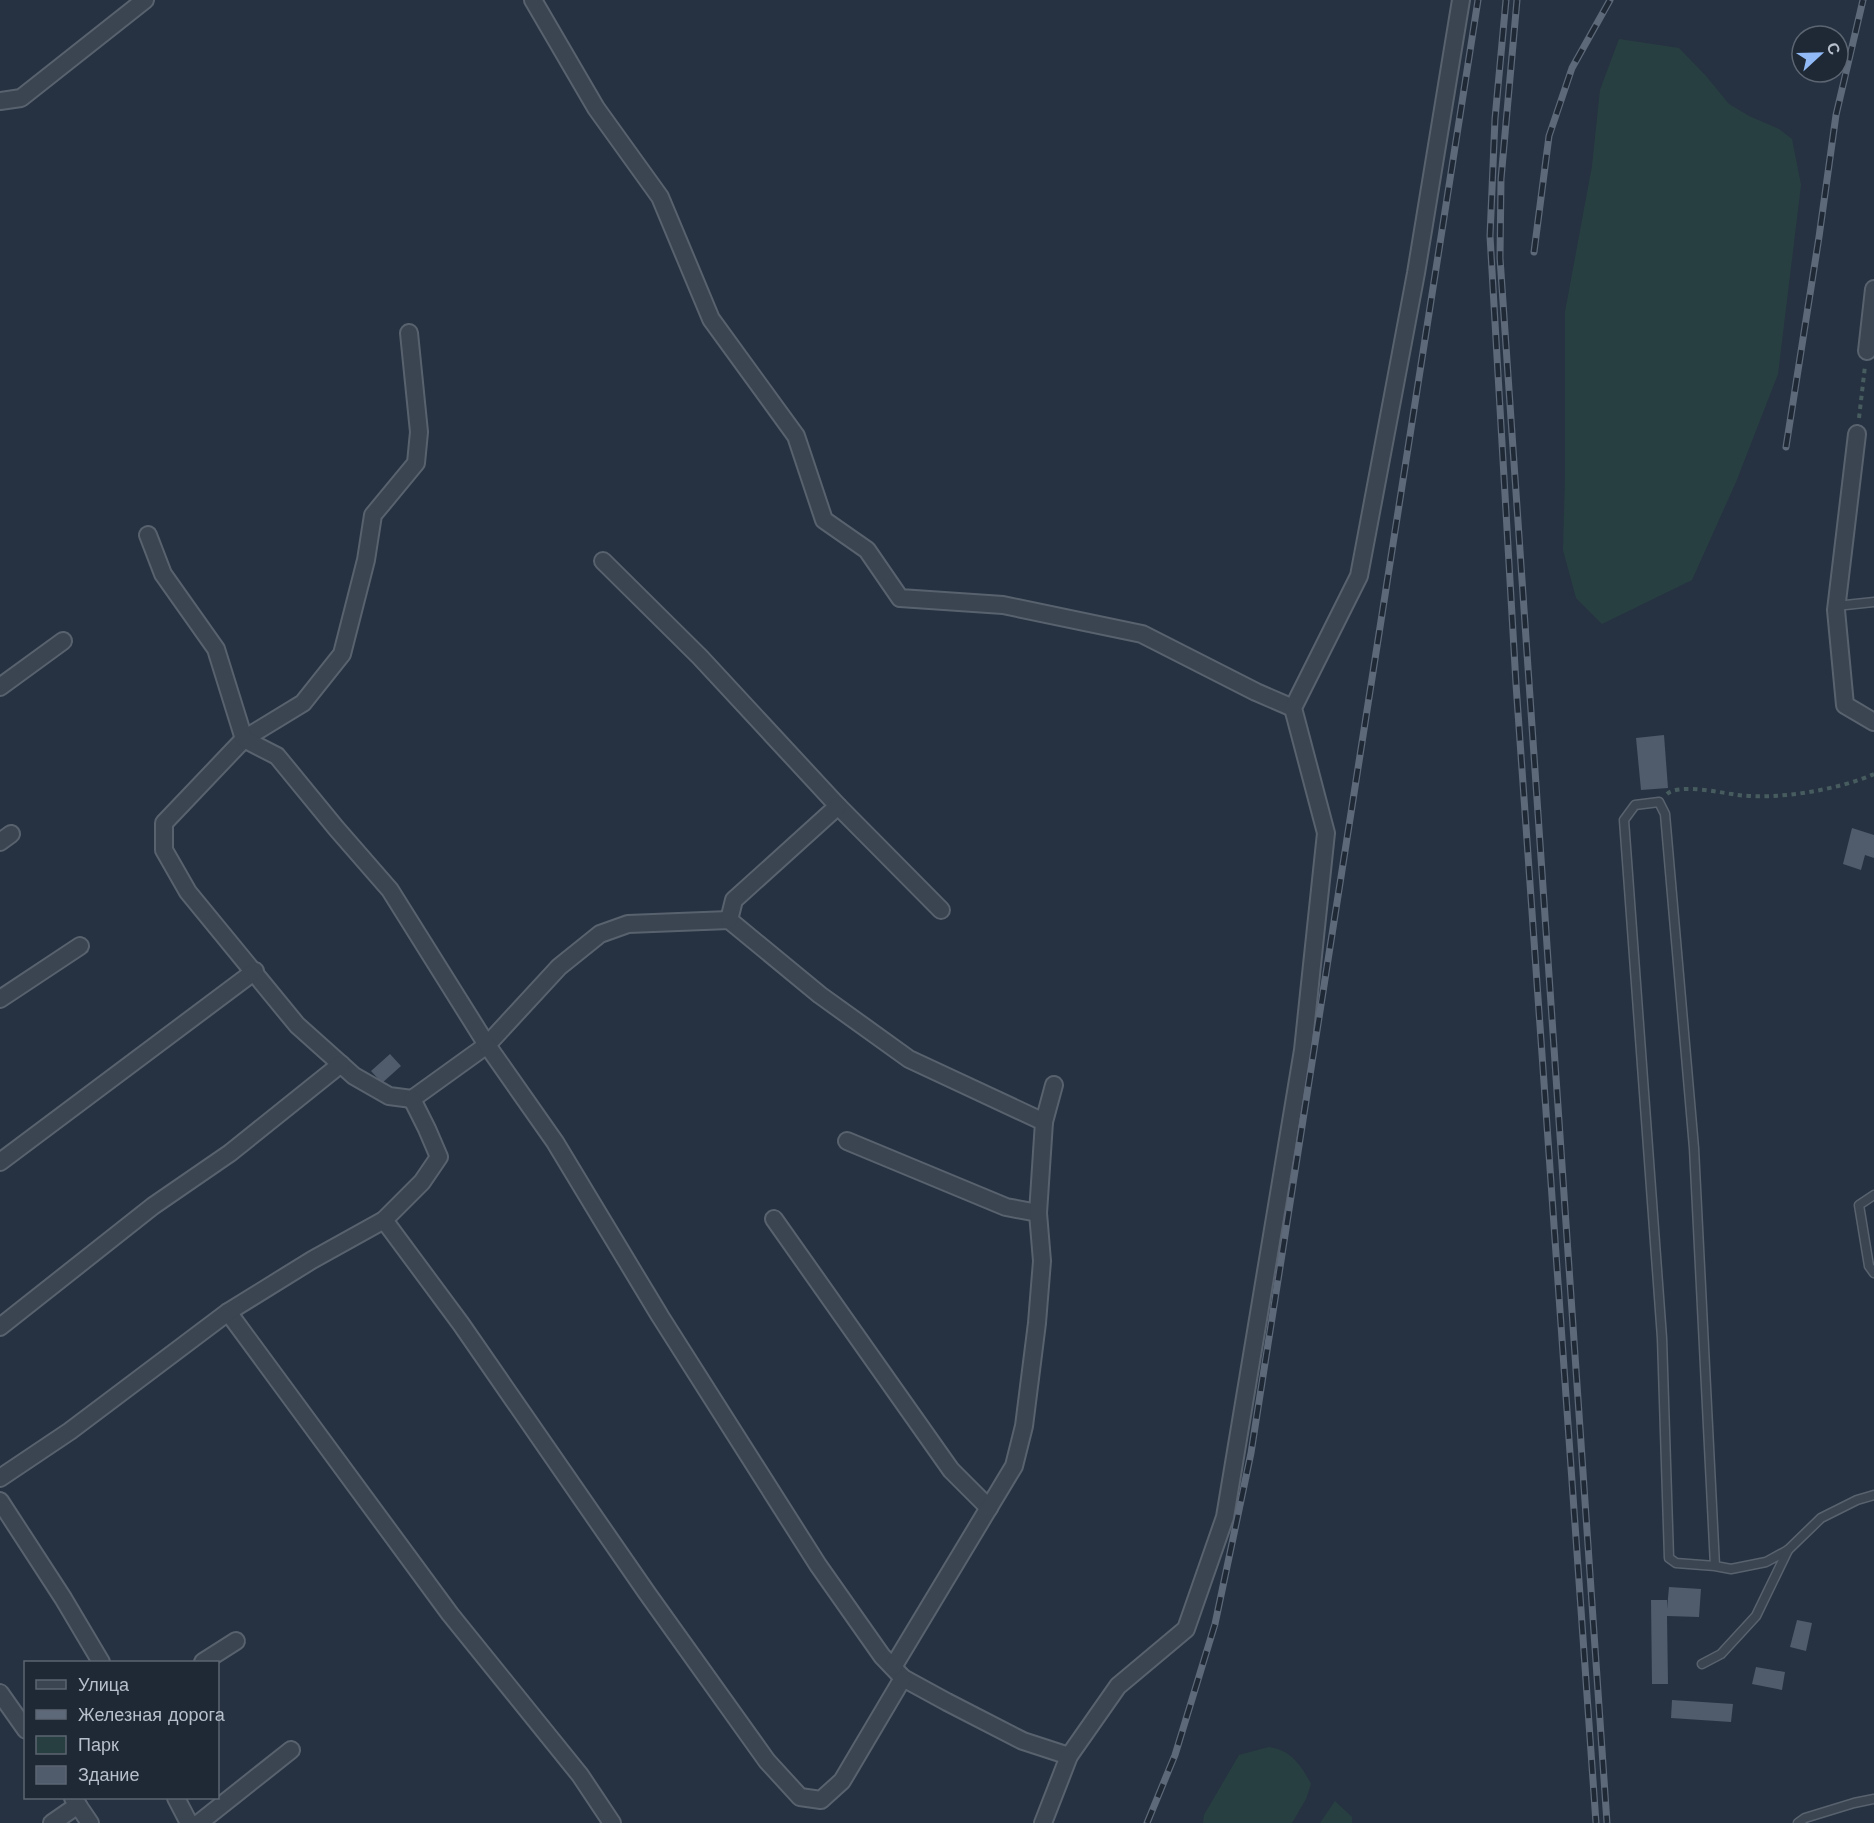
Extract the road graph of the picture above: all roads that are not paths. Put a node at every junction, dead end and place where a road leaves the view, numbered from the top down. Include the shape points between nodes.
1 (145, 0) edge
2 (532, 0) edge
3 (1461, 0) edge
4 (0, 102) edge
5 (1874, 289) edge
6 (409, 333) dead end
7 (1867, 351) road end
8 (1857, 434) road end
9 (148, 535) dead end
10 (603, 561) dead end
11 (1874, 603) edge
12 (1836, 606) junction
13 (63, 642) dead end
14 (0, 687) edge
15 (1293, 708) junction
16 (1874, 722) edge
17 (244, 739) junction
18 (838, 806) junction
19 (941, 910) dead end
20 (729, 920) junction
21 (81, 946) dead end
22 (255, 972) junction
23 (0, 999) edge
24 (487, 1045) junction
25 (341, 1064) junction
26 (1054, 1085) dead end
27 (412, 1099) junction
28 (1044, 1122) junction
29 (847, 1141) dead end
30 (0, 1162) edge
31 (1874, 1195) edge
32 (1038, 1213) junction
33 (774, 1219) dead end
34 (384, 1220) junction
35 (1874, 1273) edge
36 (228, 1312) junction
37 (0, 1327) edge
38 (0, 1478) edge
39 (1874, 1496) edge
40 (0, 1501) edge
41 (988, 1508) junction
42 (1788, 1550) junction
43 (1715, 1566) junction
44 (236, 1641) dead end
45 (100, 1661) edge
46 (205, 1661) edge
47 (1702, 1664) dead end
48 (898, 1672) junction
49 (0, 1693) edge
50 (24, 1727) edge
51 (291, 1750) dead end
52 (1069, 1756) junction
53 (177, 1799) edge
54 (1874, 1799) edge
55 (76, 1801) edge
56 (603, 1820) edge
57 (52, 1823) edge
58 (90, 1823) edge
59 (189, 1823) edge
60 (199, 1823) edge
61 (1043, 1823) edge
62 (1798, 1823) edge

1 - 4 street via 21,98
2 - 15 street via 596,108 660,197 711,319 796,436 824,520 867,549 900,597 1003,605 1142,634
3 - 15 street via 1416,273 1359,576
5 - 7 street
6 - 17 street via 419,432 416,463 373,515 342,654 303,704
8 - 12 street
9 - 17 street via 163,574 216,649
10 - 18 street via 700,657
11 - 12 lane
12 - 16 street via 1845,705
13 - 14 street
15 - 52 street via 1326,833 1303,1050 1225,1517 1186,1629 1118,1686
17 - 22 street via 164,823 164,850 188,892
17 - 24 street via 277,756 390,890
18 - 19 street
18 - 20 street via 734,900
20 - 24 street via 628,924 600,934 559,967
20 - 28 street via 909,1059
21 - 23 street
22 - 25 street via 297,1025
22 - 30 street
24 - 27 street
24 - 48 street via 555,1143 818,1565 882,1656
25 - 27 street via 389,1096
25 - 37 street
26 - 28 street
27 - 34 street via 439,1157 422,1182
28 - 32 street
29 - 32 street via 1006,1207
31 - 35 lane via 1859,1205 1869,1266
32 - 41 street via 1042,1261 1024,1426 1014,1466
33 - 41 street via 951,1470
34 - 36 street
34 - 48 street via 760,1752 800,1797 821,1800 842,1781
36 - 38 street
36 - 56 street via 450,1614 580,1775
39 - 42 lane via 1821,1518
40 - 45 street
41 - 48 street
42 - 43 lane via 1766,1562 1731,1569
42 - 47 lane via 1756,1616 1721,1654
43 - 43 lane via 1694,1148 1665,814 1659,802 1635,805 1624,820 1662,1338 1670,1558 1676,1563
44 - 46 street
48 - 52 street via 1023,1741
49 - 50 street
51 - 60 street
52 - 61 street
53 - 59 street
54 - 62 lane
55 - 57 street
55 - 58 street

